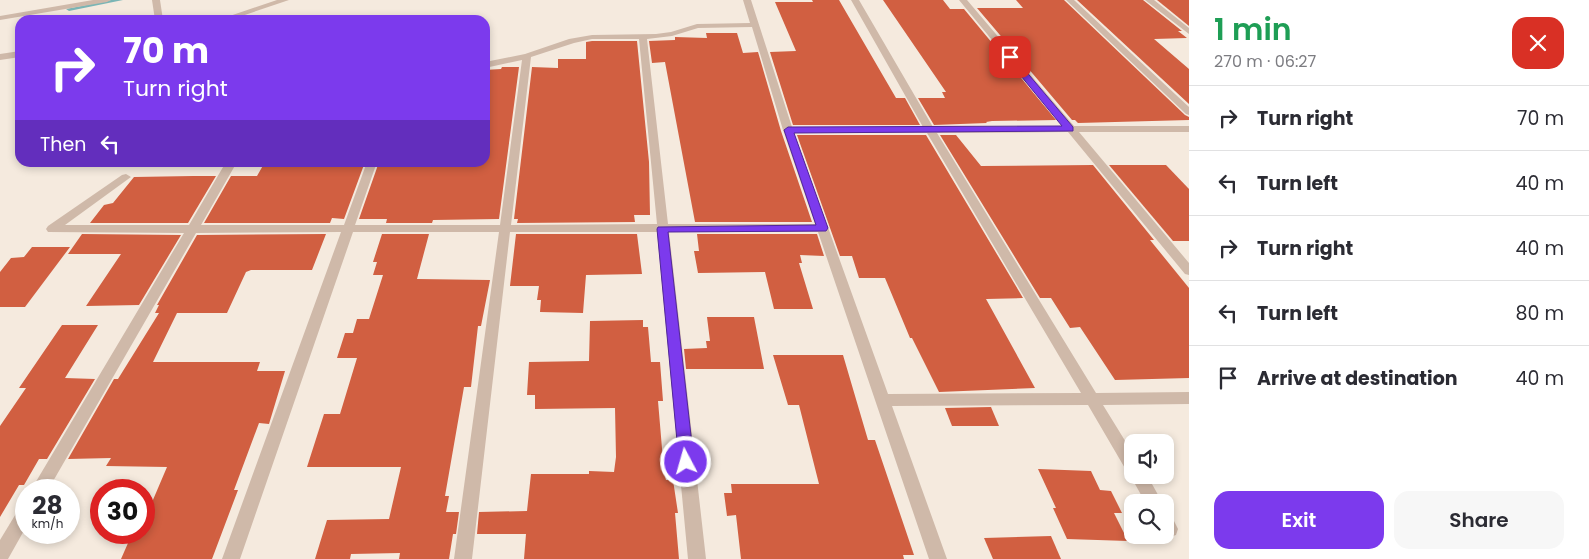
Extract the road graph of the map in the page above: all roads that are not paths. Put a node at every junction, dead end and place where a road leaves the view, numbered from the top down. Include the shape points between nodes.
1 (107, 0) edge
2 (156, 0) edge
3 (285, 0) edge
4 (747, 0) edge
5 (855, 0) edge
6 (963, 0) edge
7 (1070, 0) edge
8 (1150, 0) edge
9 (15, 15) edge
10 (18, 15) edge
11 (158, 15) edge
12 (238, 15) edge
13 (0, 18) edge
14 (754, 25) junction
15 (1189, 32) edge
16 (643, 36) junction
17 (15, 55) edge
18 (527, 56) junction
19 (0, 57) edge
20 (490, 64) edge
21 (1189, 112) edge
22 (1069, 129) junction
23 (1189, 129) edge
24 (788, 130) junction
25 (930, 130) junction
26 (229, 167) edge
27 (370, 167) edge
28 (126, 177) dead end
29 (507, 228) junction
30 (822, 228) junction
31 (194, 229) junction
32 (348, 229) junction
33 (662, 229) junction
34 (1189, 271) edge
35 (1094, 398) junction
36 (1189, 398) edge
37 (883, 400) junction
38 (1124, 451) edge
39 (46, 479) edge
40 (15, 531) edge
41 (0, 556) edge
42 (231, 559) edge
43 (463, 559) edge
44 (697, 559) edge
45 (938, 559) edge

1 - 10 street
2 - 11 street
3 - 12 street
4 - 14 street
5 - 25 street
6 - 22 street
7 - 21 street
8 - 15 street
9 - 13 street
14 - 16 street via 697,26 672,34
14 - 24 street
16 - 18 street via 581,38
16 - 33 street
17 - 19 street
18 - 20 street
18 - 29 street
22 - 23 street
22 - 25 street
22 - 34 street
24 - 25 street
24 - 30 street
25 - 35 street
26 - 31 street
27 - 32 street
28 - 31 street via 52,229
29 - 32 street
29 - 33 street
29 - 43 street
30 - 33 street
30 - 37 street
31 - 32 street
31 - 39 street
32 - 42 street
33 - 44 street
35 - 36 street
35 - 37 street
35 - 38 street
37 - 45 street
40 - 41 street

